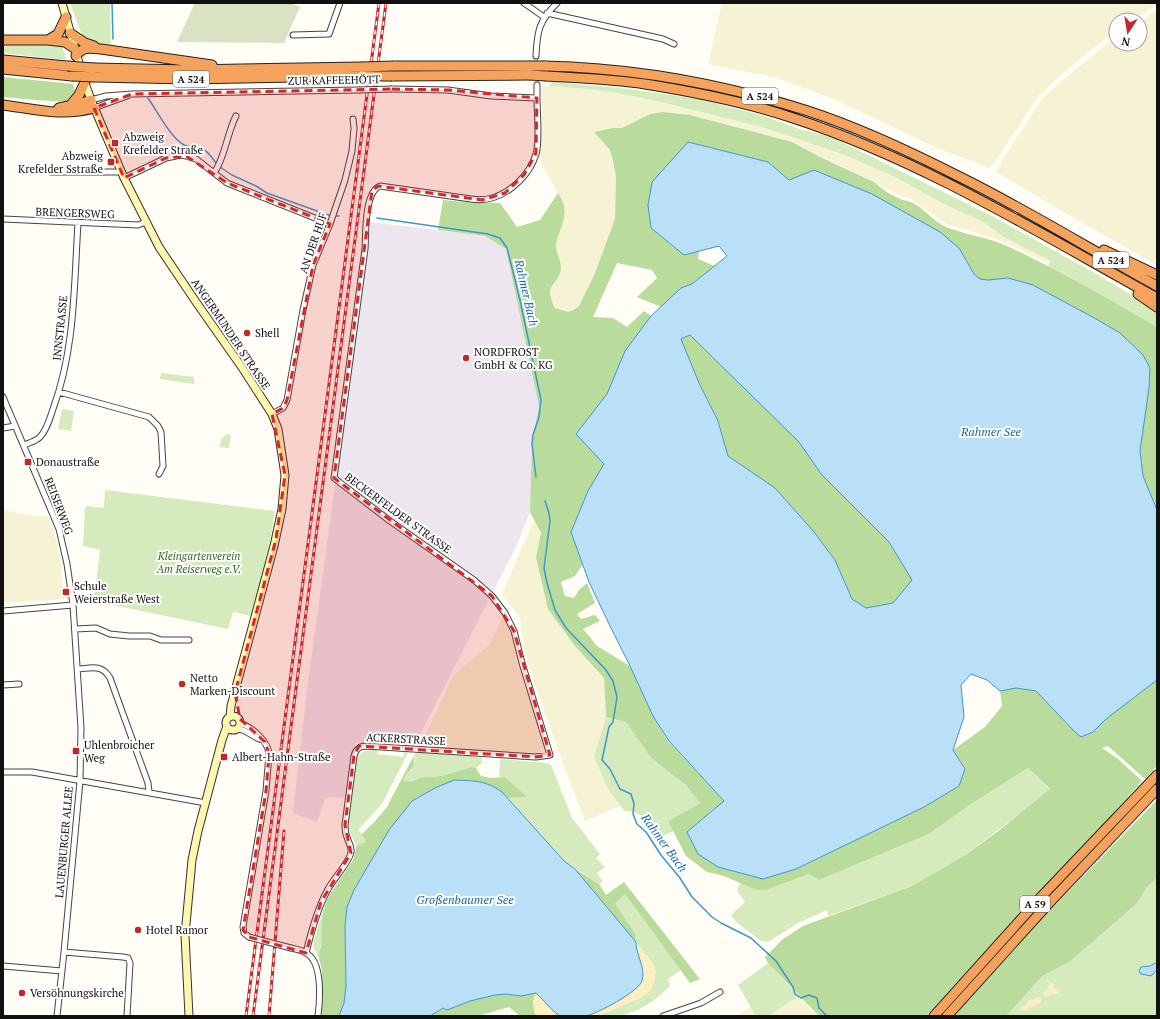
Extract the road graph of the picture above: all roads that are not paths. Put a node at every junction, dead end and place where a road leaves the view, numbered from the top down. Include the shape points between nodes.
1 (62, 3) edge
2 (340, 3) edge
3 (524, 3) edge
4 (557, 3) edge
5 (546, 15) junction
6 (66, 17) junction
7 (70, 33) junction
8 (294, 35) dead end
9 (3, 40) edge
10 (48, 40) junction
11 (674, 44) dead end
12 (101, 48) junction
13 (75, 52) junction
14 (536, 56) tunnel mouth
15 (3, 60) edge
16 (3, 69) edge
17 (239, 69) junction
18 (529, 71) junction
19 (546, 71) junction
20 (94, 72) junction
21 (361, 72) junction
22 (85, 82) junction
23 (537, 85) tunnel mouth
24 (132, 94) junction
25 (537, 98) junction
26 (3, 100) edge
27 (93, 104) junction
28 (3, 105) edge
29 (69, 107) junction
30 (236, 116) dead end
31 (353, 119) dead end
32 (51, 172) dead end
33 (216, 172) junction
34 (123, 175) junction
35 (3, 219) edge
36 (146, 222) junction
37 (331, 222) junction
38 (78, 223) junction
39 (1065, 234) junction
40 (1099, 266) junction
41 (1157, 275) edge
42 (1157, 286) edge
43 (1157, 298) edge
44 (1157, 307) edge
45 (60, 392) junction
46 (3, 397) edge
47 (272, 414) junction
48 (15, 426) junction
49 (3, 428) edge
50 (24, 445) junction
51 (159, 474) dead end
52 (74, 605) junction
53 (3, 611) edge
54 (75, 629) junction
55 (189, 640) dead end
56 (78, 669) junction
57 (19, 684) dead end
58 (3, 685) edge
59 (236, 719) junction
60 (232, 728) junction
61 (265, 742) junction
62 (550, 755) joint
63 (3, 772) edge
64 (1157, 775) edge
65 (80, 781) junction
66 (1157, 789) edge
67 (149, 792) junction
68 (206, 803) junction
69 (64, 952) junction
70 (306, 953) junction
71 (3, 966) edge
72 (62, 971) junction
73 (720, 992) dead end
74 (57, 1016) edge
75 (127, 1016) edge
76 (189, 1016) edge
77 (318, 1016) edge
78 (663, 1016) edge
79 (934, 1016) edge
80 (947, 1016) edge

1 - 6 main road, ANGERMUNDER STRASSE
2 - 8 street via 329,34
3 - 5 street
4 - 5 street
5 - 11 street
5 - 14 street via 541,23
6 - 7 main road, ANGERMUNDER STRASSE
6 - 10 highway via 58,34
7 - 12 highway via 84,43
7 - 13 main road, ANGERMUNDER STRASSE
9 - 10 highway
10 - 13 highway via 65,42
12 - 13 highway
12 - 17 highway
13 - 22 main road, ANGERMUNDER STRASSE
15 - 20 highway, A 524, bridge via 67,66
16 - 20 highway, A 524, bridge via 72,76
17 - 20 highway, A 524
17 - 21 highway, A 524
18 - 19 highway, A 524, bridge
18 - 21 highway, A 524, bridge via 392,76
18 - 21 highway, A 524, bridge via 394,66
19 - 39 highway, A 524 via 604,68 675,78 756,95 862,131 954,174
19 - 40 highway, A 524 via 693,93 752,106 830,131 971,195
20 - 21 highway, A 524 via 189,79
22 - 27 main road, ANGERMUNDER STRASSE
22 - 29 highway
23 - 25 street
24 - 25 street, ZUR KAFFEEHÖTT, bridge via 392,89 448,90 491,96
24 - 27 street, ZUR KAFFEEHÖTT
24 - 27 street, ZUR KAFFEEHÖTT via 106,96
25 - 62 street, BECKERFELDER STRASSE via 536,153 530,168 517,184 505,192 491,198 470,199 380,186 372,191 334,478 474,580 505,612 514,631
26 - 29 highway via 51,108
27 - 28 highway via 81,112 68,113
27 - 29 highway
27 - 34 main road, ANGERMUNDER STRASSE
30 - 33 street
31 - 37 street, AN DER HUF via 352,151
32 - 34 street
33 - 34 street via 196,159 181,155 166,158
33 - 37 street via 227,183
34 - 36 main road, ANGERMUNDER STRASSE
35 - 38 street, BRENGERSWEG
36 - 38 street, BRENGERSWEG via 138,225
36 - 47 main road, ANGERMUNDER STRASSE via 159,247
37 - 47 street, AN DER HUF via 313,265 288,400 283,408
38 - 45 street, INNSTRASSE via 72,329
39 - 41 highway
39 - 42 highway, A 524
40 - 43 highway, A 524
40 - 44 highway
45 - 50 street, INNSTRASSE via 41,436
45 - 51 street via 149,417 161,432 163,466
46 - 48 street, REISERWEG
47 - 59 main road, ANGERMUNDER STRASSE via 278,429 285,475 282,509 235,693
48 - 49 street
48 - 50 street, REISERWEG
50 - 52 street, REISERWEG via 59,529
52 - 53 street
52 - 54 street, REISERWEG
54 - 55 street via 96,628 110,634 150,636 161,640
54 - 56 street, REISERWEG
56 - 65 street, LAUENBURGER ALLEE
56 - 67 street via 101,669 110,678
57 - 58 street
59 - 60 main road, ANGERMUNDER STRASSE via 239,727
59 - 60 main road, ANGERMUNDER STRASSE via 226,721
59 - 61 street via 247,725
60 - 61 street via 243,730
60 - 68 main road, ANGERMUNDER STRASSE via 220,748
61 - 70 street, bridge via 269,749 266,791 244,933 249,937
62 - 70 street, ACKERSTRASSE via 536,758 366,746 358,748 354,756 345,825 351,852 321,902
63 - 65 street via 32,772
64 - 79 highway, A 59 via 1042,896
65 - 67 street
65 - 69 street, LAUENBURGER ALLEE
66 - 80 highway, A 59
67 - 68 street
68 - 76 main road, ANGERMUNDER STRASSE via 194,848 186,928
69 - 72 street, LAUENBURGER ALLEE
69 - 75 street via 128,958 130,963
70 - 77 street via 315,961 318,971
71 - 72 street
72 - 74 street, LAUENBURGER ALLEE
73 - 78 street via 701,1003

